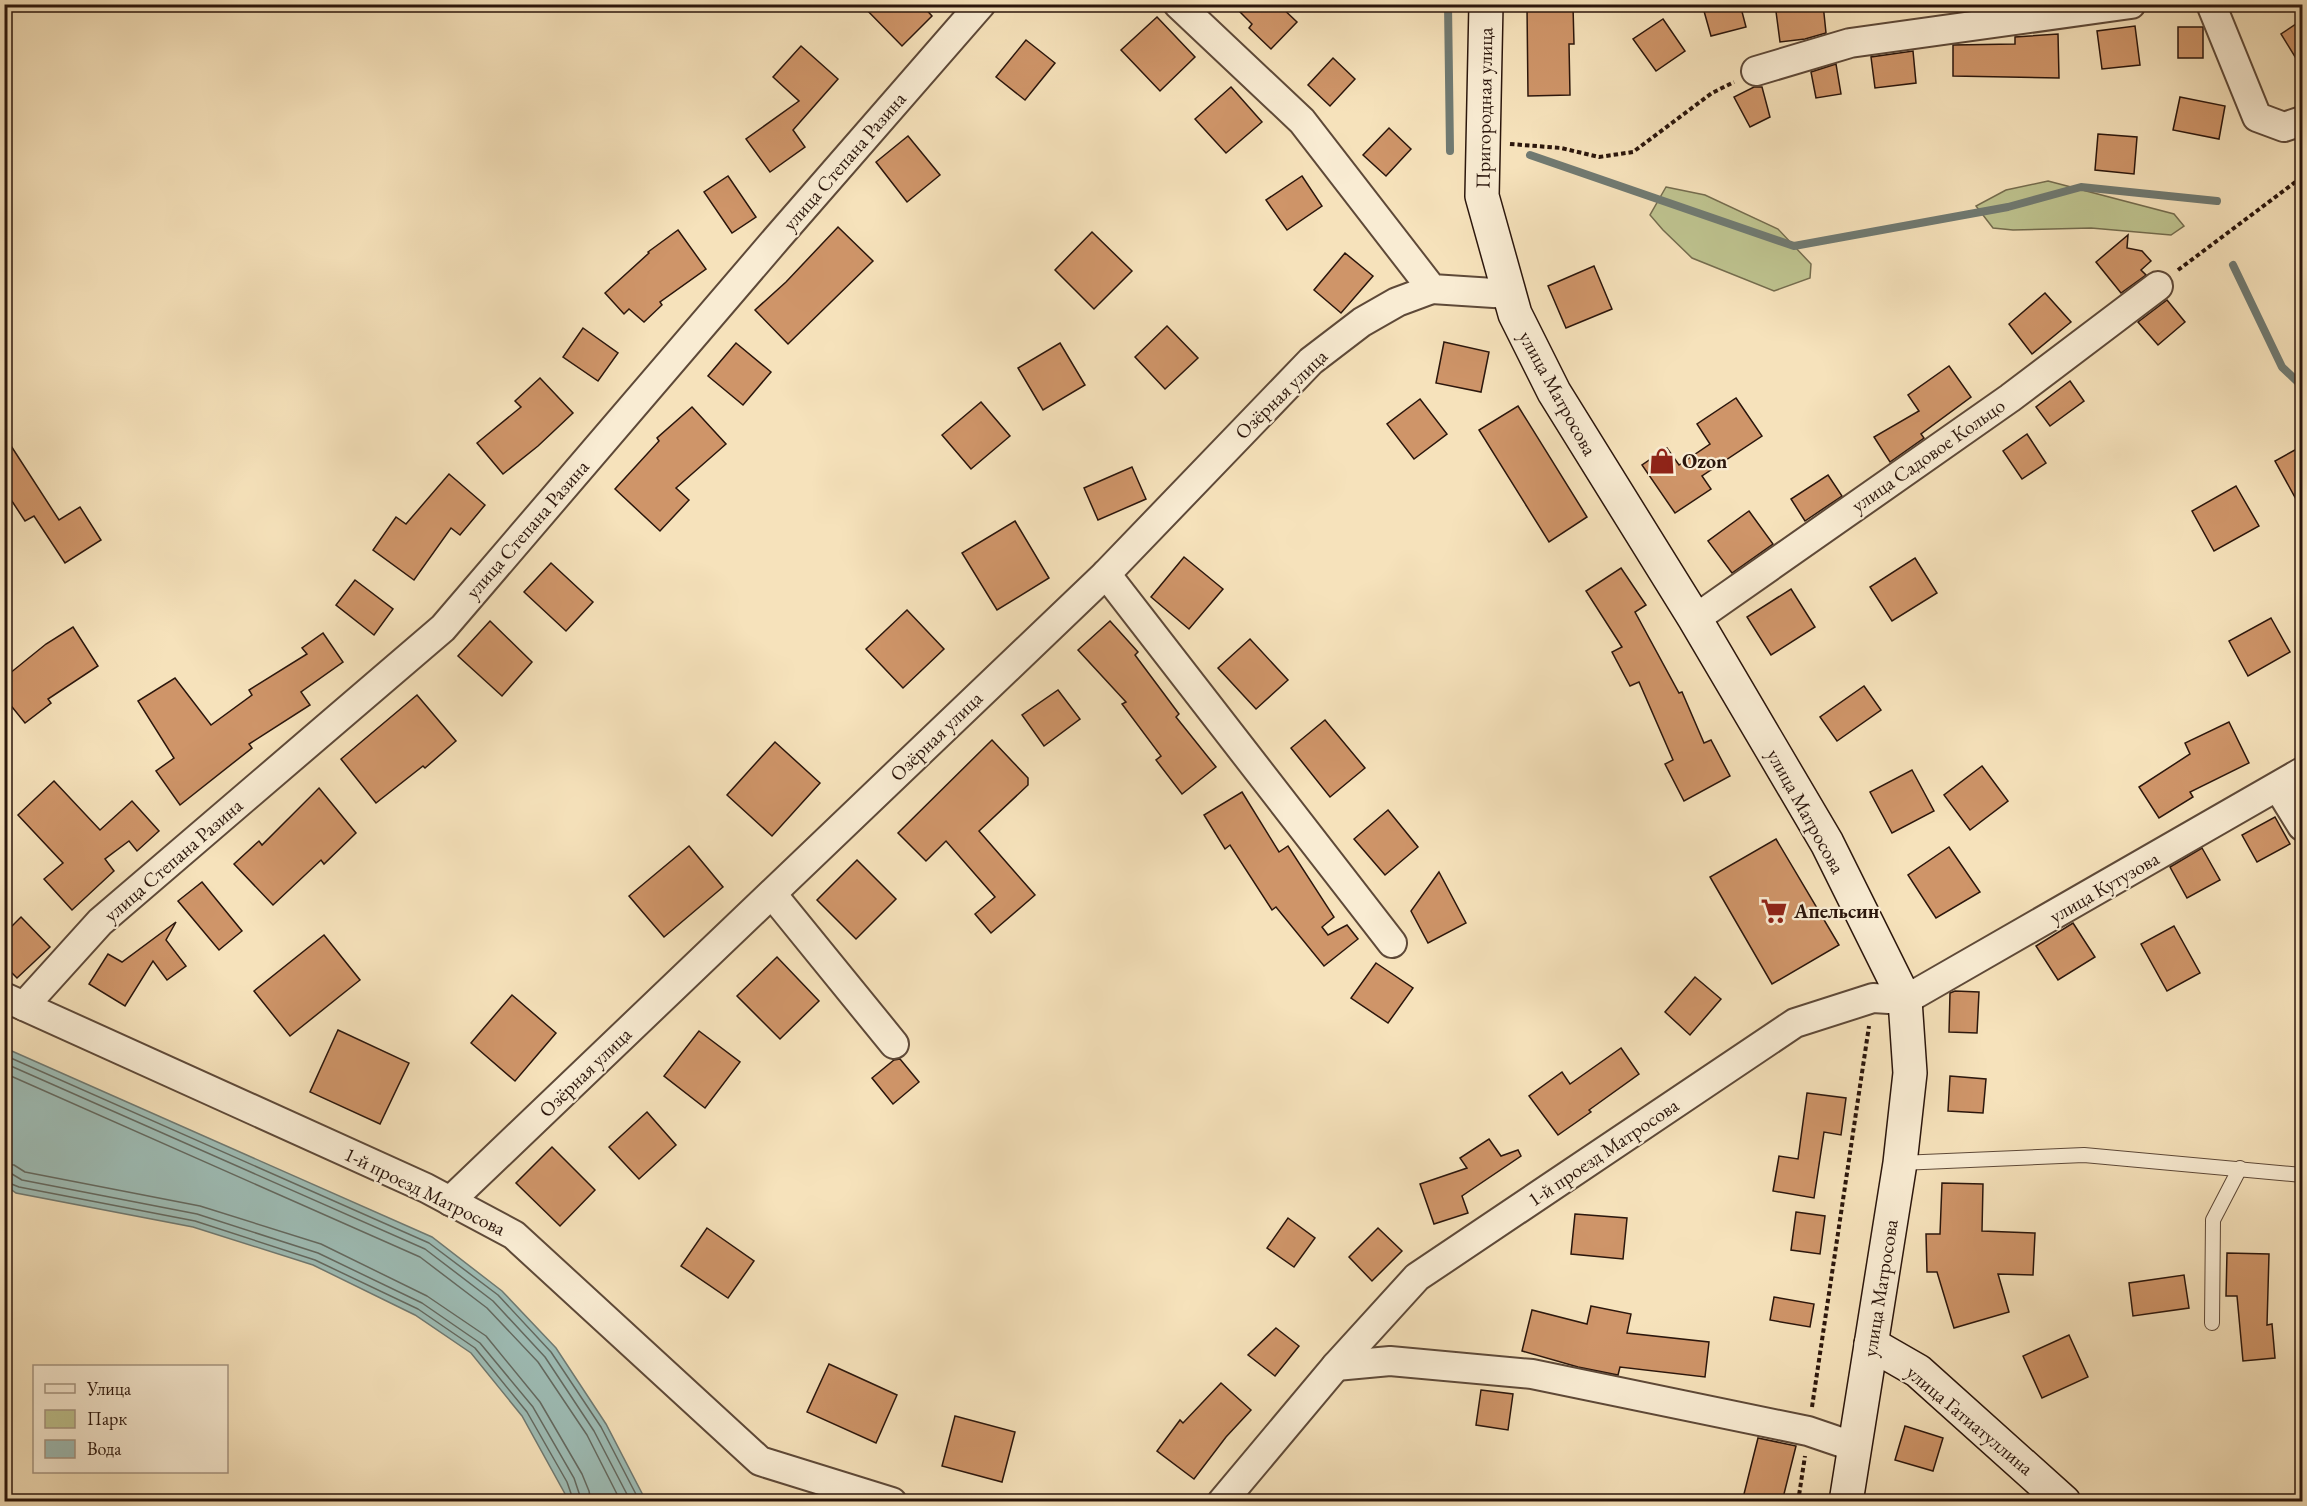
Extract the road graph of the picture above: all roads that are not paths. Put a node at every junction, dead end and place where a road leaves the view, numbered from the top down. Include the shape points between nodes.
1 (981, 4) edge
2 (1178, 4) edge
3 (1486, 4) edge
4 (2131, 4) edge
5 (2211, 4) edge
6 (1756, 71) road end
7 (2302, 121) edge
8 (2158, 286) road end
9 (1432, 289) junction
10 (1512, 304) junction
11 (1106, 574) junction
12 (1695, 619) junction
13 (2302, 772) edge
14 (2278, 787) junction
15 (2302, 826) edge
16 (772, 894) junction
17 (1392, 943) dead end
18 (1889, 999) junction
19 (14, 1002) edge
20 (894, 1044) dead end
21 (1900, 1162) junction
22 (2240, 1168) junction
23 (2302, 1175) edge
24 (450, 1201) junction
25 (2212, 1323) dead end
26 (1871, 1344) junction
27 (1336, 1366) junction
28 (1855, 1447) junction
29 (892, 1502) edge
30 (1222, 1502) edge
31 (1846, 1502) edge
32 (2064, 1502) edge

1 - 19 street, улица Степана Разина via 443,628 100,922
2 - 9 street via 1302,121
3 - 10 main road, Пригородная улица via 1482,196
4 - 6 street via 1850,44
5 - 7 street via 2257,117 2284,127
8 - 12 street, улица Садовое Кольцо via 2010,398
9 - 10 street
9 - 11 street, Озёрная улица via 1397,302 1362,322 1311,361
10 - 12 main road, улица Матросова via 1554,392
11 - 16 street, Озёрная улица
11 - 17 street
12 - 18 main road, улица Матросова via 1827,843
13 - 14 street, улица Кутузова
14 - 15 street
14 - 18 street, улица Кутузова
16 - 20 street
16 - 24 street, Озёрная улица
18 - 21 main road, улица Матросова via 1910,1073
18 - 27 street, 1-й проезд Матросова via 1795,1023 1417,1277
19 - 24 street, 1-й проезд Матросова
21 - 22 lane via 2084,1155
21 - 26 main road, улица Матросова
22 - 23 lane
22 - 25 lane via 2213,1220
24 - 29 street, 1-й проезд Матросова via 514,1235 760,1461
26 - 28 main road, улица Матросова
26 - 32 main road, улица Гатиатуллина via 1918,1371
27 - 28 street via 1390,1361 1532,1374 1808,1431
27 - 30 street, 1-й проезд Матросова
28 - 31 main road, улица Матросова

